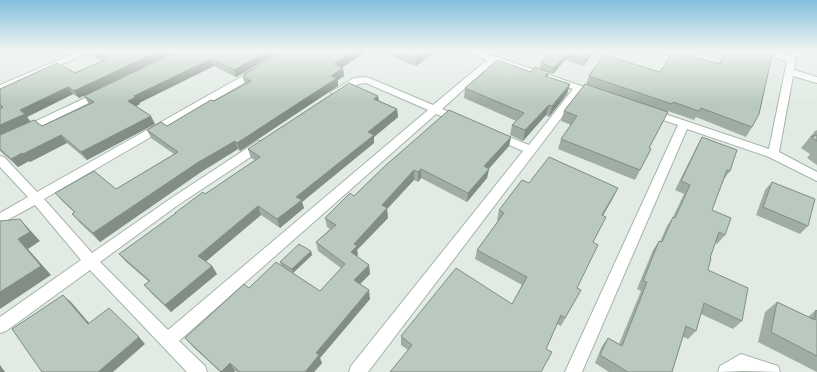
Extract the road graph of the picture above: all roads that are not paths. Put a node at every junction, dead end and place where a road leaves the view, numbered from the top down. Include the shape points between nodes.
1 (47, 68) edge
2 (263, 68) edge
3 (483, 68) edge
4 (521, 68) edge
5 (791, 68) edge
6 (790, 72) junction
7 (817, 80) edge
8 (0, 88) edge
9 (579, 88) junction
10 (109, 90) edge
11 (609, 98) edge
12 (324, 101) edge
13 (639, 108) edge
14 (435, 109) junction
15 (469, 124) edge
16 (684, 124) junction
17 (483, 129) edge
18 (274, 136) edge
19 (0, 142) edge
20 (531, 150) junction
21 (773, 154) junction
22 (0, 160) edge
23 (817, 178) edge
24 (36, 198) junction
25 (0, 218) edge
26 (90, 261) junction
27 (0, 326) edge
28 (168, 340) junction
29 (199, 372) edge
30 (357, 372) edge
31 (573, 372) edge
32 (726, 372) edge
33 (772, 372) edge

1 - 8 street
2 - 24 street
3 - 14 street
4 - 9 street
5 - 6 street
6 - 7 street
6 - 21 street
9 - 11 street
9 - 20 street
10 - 19 street
12 - 14 street via 357,80 367,80
13 - 16 street
14 - 15 street
14 - 28 street
16 - 21 street
16 - 31 street
17 - 20 street
18 - 26 street
20 - 30 street
21 - 23 street
22 - 24 street
24 - 25 street
24 - 26 street
26 - 27 street
26 - 28 street
28 - 29 street
32 - 33 street via 741,362

